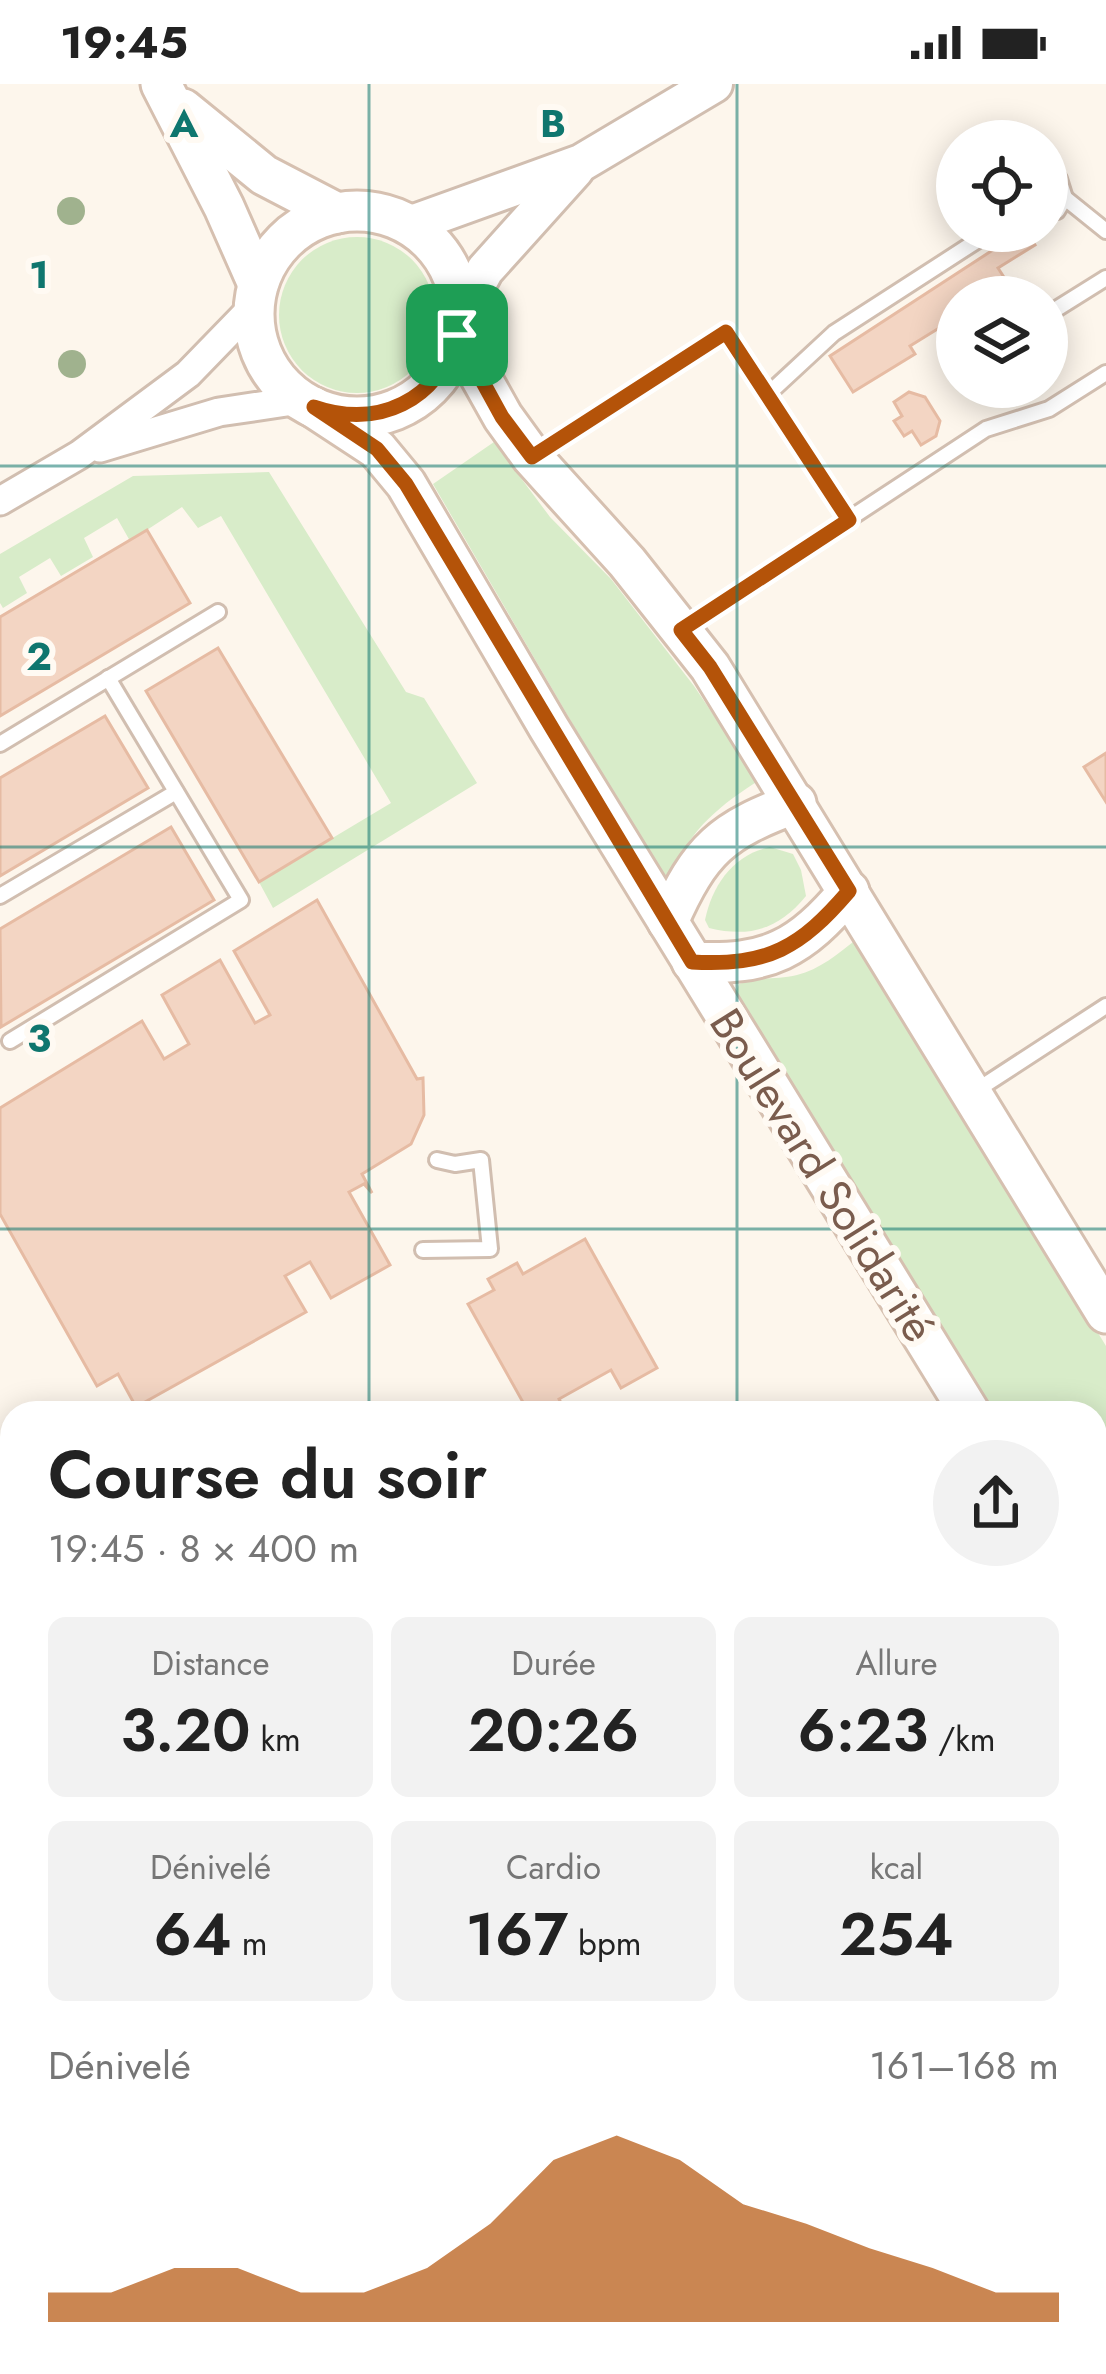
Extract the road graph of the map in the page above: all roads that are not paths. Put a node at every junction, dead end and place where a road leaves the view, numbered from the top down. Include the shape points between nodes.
1 (714, 84) edge
2 (167, 93) edge
3 (581, 163) junction
4 (1068, 200) edge
5 (337, 213) junction
6 (410, 225) junction
7 (1106, 231) edge
8 (959, 252) edge
9 (1106, 278) edge
10 (256, 295) junction
11 (1068, 302) edge
12 (458, 326) junction
13 (1106, 373) edge
14 (766, 396) junction
15 (307, 404) junction
16 (79, 455) junction
17 (532, 457) junction
18 (0, 501) edge
19 (849, 520) junction
20 (218, 612) dead end
21 (681, 630) junction
22 (108, 678) junction
23 (0, 744) edge
24 (176, 792) junction
25 (796, 803) junction
26 (849, 891) junction
27 (0, 896) edge
28 (668, 922) junction
29 (692, 962) junction
30 (1106, 1006) edge
31 (10, 1041) dead end
32 (973, 1093) junction
33 (437, 1160) dead end
34 (422, 1250) dead end
35 (1106, 1313) edge
36 (954, 1401) edge

1 - 3 street
2 - 5 main road via 264,176
2 - 10 main road
3 - 6 street
3 - 12 street via 485,270
4 - 7 lane
5 - 6 main road via 375,212
5 - 10 main road via 277,248
6 - 12 main road via 451,272
8 - 14 lane via 834,333
9 - 11 lane
10 - 15 main road via 263,357
10 - 16 street via 196,367
12 - 15 main road via 433,383 405,404 352,416
12 - 17 main road via 502,417
13 - 19 lane via 1049,409 986,428
14 - 17 lane via 726,332
14 - 19 lane
15 - 16 street via 219,412
15 - 28 main road, Boulevard Solidarité via 377,449 406,484
16 - 18 street
17 - 21 main road
19 - 21 lane
20 - 22 lane
21 - 25 main road
22 - 23 lane
22 - 24 lane
24 - 27 lane
24 - 31 lane via 241,900
25 - 26 main road
25 - 28 main road via 738,826 706,853
26 - 29 main road via 814,933 766,957
26 - 32 main road
28 - 29 main road, Boulevard Solidarité
29 - 36 main road, Boulevard Solidarité
30 - 32 lane
32 - 35 main road
33 - 34 lane via 481,1160 490,1249

